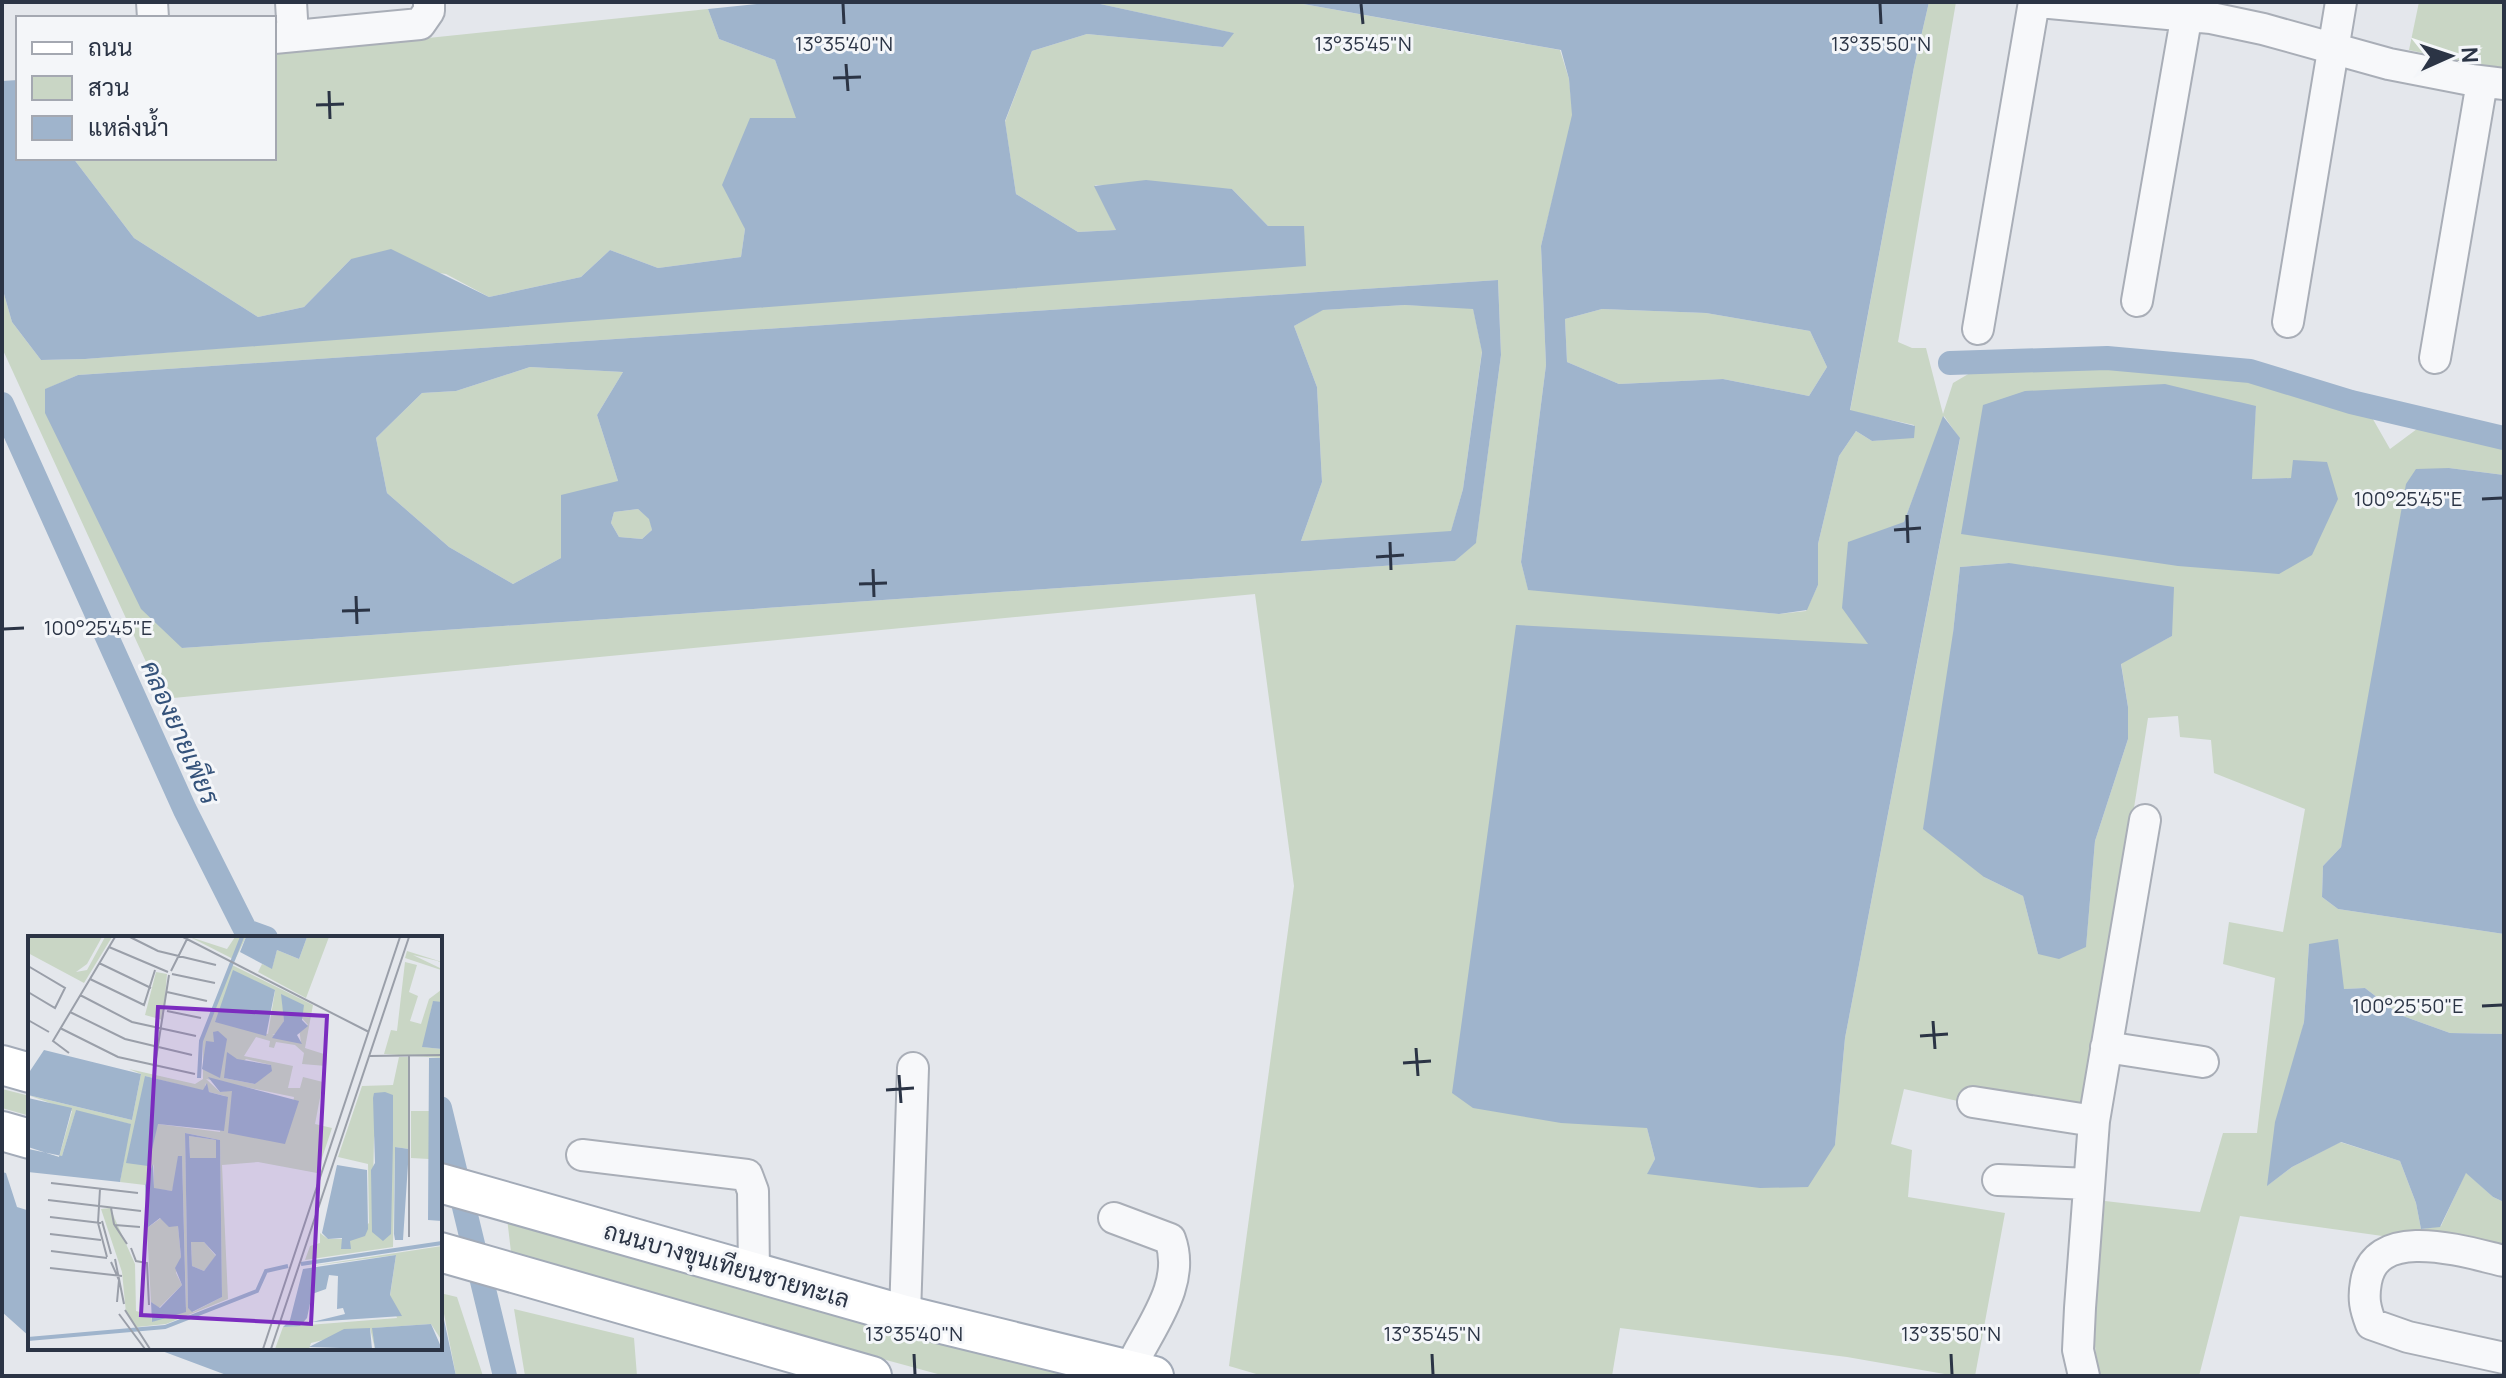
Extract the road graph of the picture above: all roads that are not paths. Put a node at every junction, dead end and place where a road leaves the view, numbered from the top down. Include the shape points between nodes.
1 (291, 2) edge
2 (429, 2) edge
3 (2037, 2) edge
4 (2341, 2) edge
5 (2188, 9) edge
6 (284, 37) edge
7 (2333, 48) junction
8 (2493, 83) edge
9 (2137, 301) dead end
10 (2288, 322) dead end
11 (1978, 329) dead end
12 (2435, 358) dead end
13 (2145, 820) dead end
14 (2106, 1047) junction
15 (2203, 1062) dead end
16 (2, 1065) edge
17 (913, 1068) dead end
18 (28, 1072) edge
19 (1973, 1102) dead end
20 (2094, 1121) junction
21 (2, 1131) edge
22 (28, 1138) edge
23 (582, 1155) dead end
24 (1998, 1180) dead end
25 (442, 1184) edge
26 (2089, 1184) junction
27 (1114, 1218) dead end
28 (442, 1253) edge
29 (2504, 1261) edge
30 (754, 1273) junction
31 (905, 1315) junction
32 (2501, 1348) edge
33 (1142, 1373) edge
34 (860, 1374) edge
35 (2084, 1376) edge

1 - 6 street
2 - 6 street via 420,24
3 - 5 street
3 - 11 street
4 - 7 street
5 - 7 street
5 - 9 street
7 - 8 street
7 - 10 street
8 - 12 street
13 - 14 street
14 - 15 street
14 - 20 street
16 - 18 main road
17 - 31 street
19 - 20 street
20 - 26 street
21 - 22 main road
23 - 30 street via 747,1175 753,1191
24 - 26 street
25 - 30 main road, ถนนบางขุนเทียนชายทะเล
26 - 35 street via 2078,1350
27 - 33 street via 1170,1239 1174,1251 1171,1287
28 - 34 main road
29 - 32 street via 2446,1248 2405,1246 2385,1252 2369,1268 2363,1303 2371,1324 2408,1337
30 - 31 main road, ถนนบางขุนเทียนชายทะเล
31 - 33 main road, ถนนบางขุนเทียนชายทะเล

